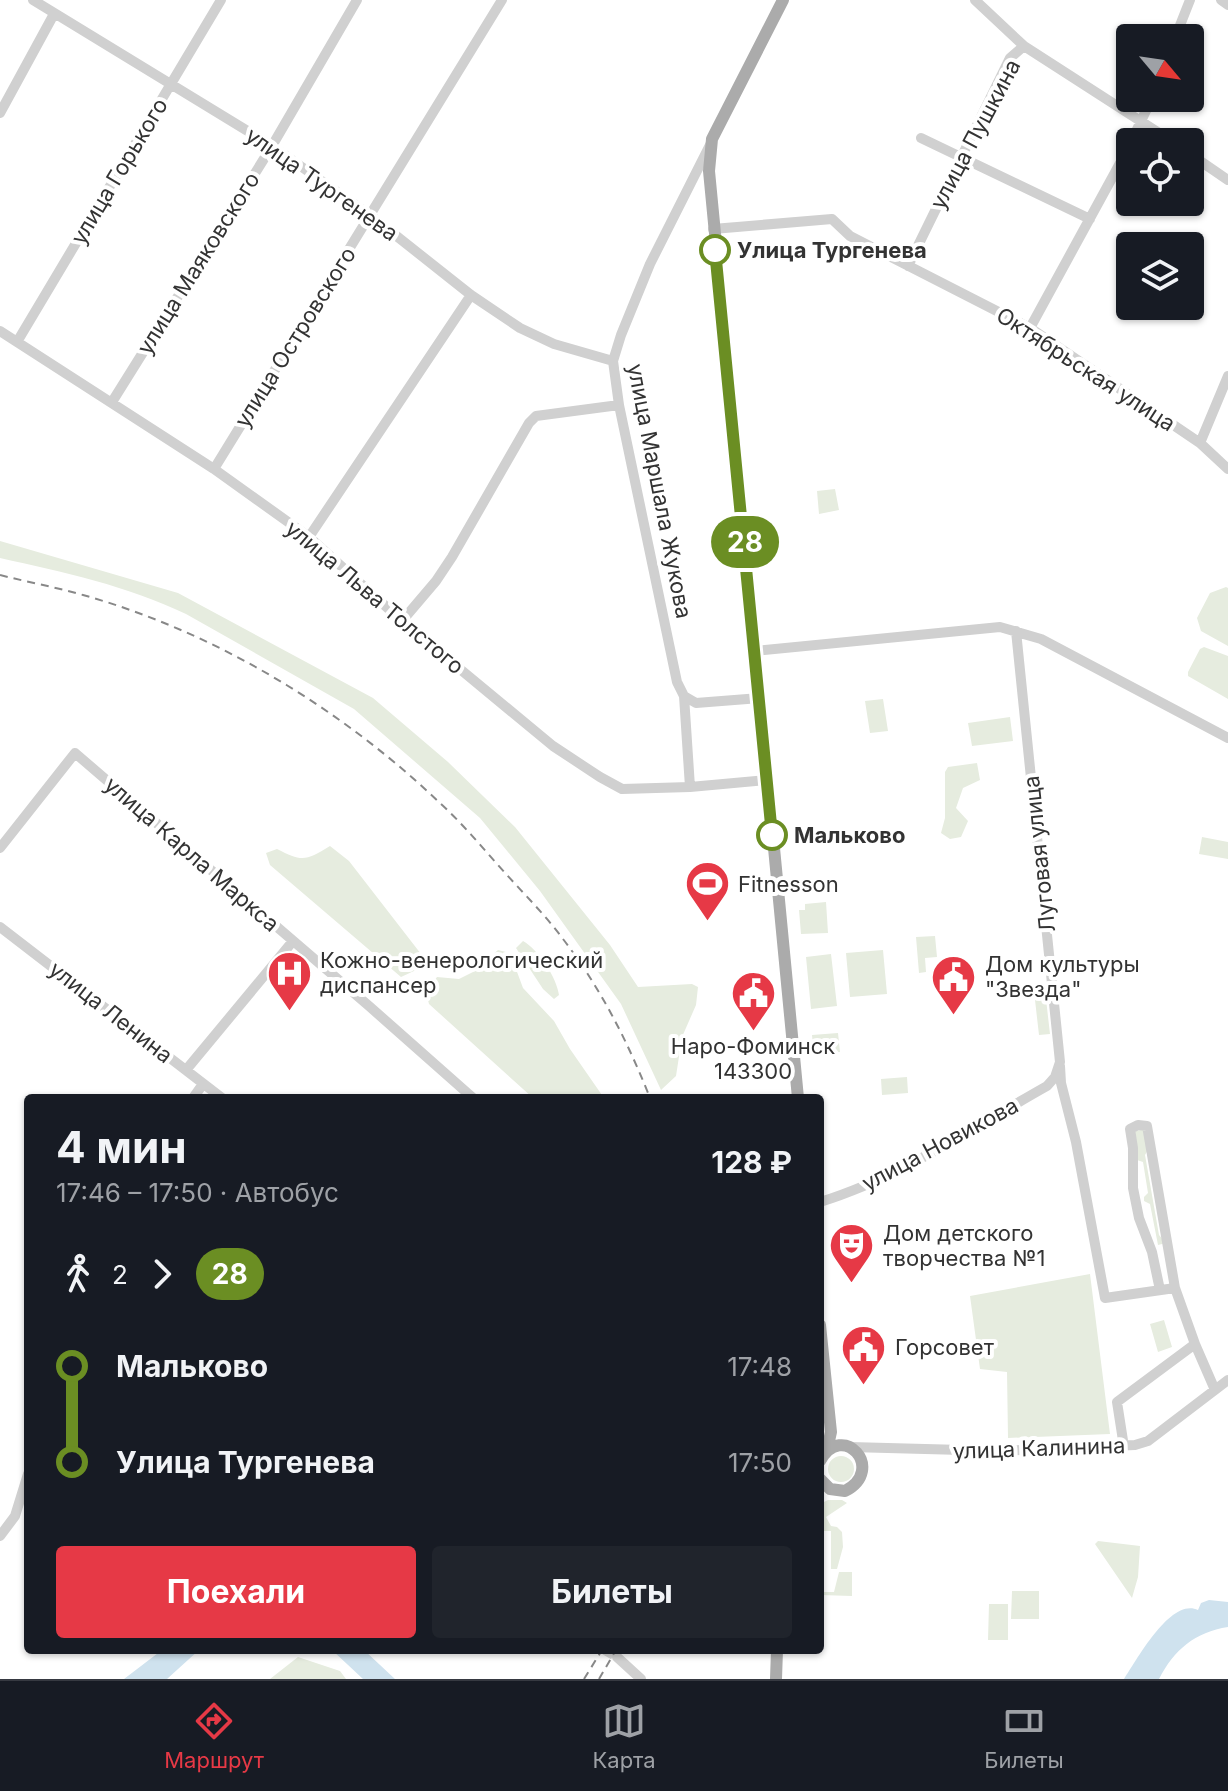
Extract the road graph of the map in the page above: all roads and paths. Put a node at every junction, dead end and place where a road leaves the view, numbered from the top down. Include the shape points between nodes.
1 (33, 0) edge
2 (221, 0) edge
3 (357, 0) edge
4 (502, 0) edge
5 (783, 0) edge
6 (975, 0) edge
7 (1190, 0) edge
8 (1221, 0) edge
9 (1228, 5) edge
10 (54, 14) junction
11 (1181, 24) edge
12 (1024, 46) junction
13 (171, 84) junction
14 (1147, 112) edge
15 (0, 113) edge
16 (1143, 121) junction
17 (1139, 128) edge
18 (1153, 128) edge
19 (921, 138) dead end
20 (712, 139) junction
21 (272, 146) junction
22 (961, 157) junction
23 (1204, 164) edge
24 (1116, 171) edge
25 (1228, 180) edge
26 (370, 215) junction
27 (1090, 219) junction
28 (713, 229) junction
29 (908, 266) junction
30 (471, 295) junction
31 (1030, 328) junction
32 (0, 331) edge
33 (17, 342) junction
34 (613, 361) junction
35 (1228, 376) edge
36 (112, 402) junction
37 (619, 405) junction
38 (1200, 443) junction
39 (214, 469) junction
40 (1228, 469) edge
41 (309, 537) junction
42 (402, 621) junction
43 (1016, 631) junction
44 (755, 651) junction
45 (684, 696) junction
46 (760, 698) junction
47 (1228, 738) edge
48 (767, 780) junction
49 (690, 787) junction
50 (0, 848) edge
51 (0, 927) edge
52 (293, 941) junction
53 (1060, 1062) junction
54 (186, 1070) junction
55 (1055, 1077) joint
56 (203, 1084) junction
57 (196, 1094) edge
58 (217, 1094) edge
59 (468, 1094) edge
60 (798, 1094) edge
61 (824, 1201) edge
62 (1175, 1288) junction
63 (1160, 1290) junction
64 (1195, 1344) junction
65 (824, 1369) edge
66 (1228, 1380) edge
67 (1215, 1390) junction
68 (830, 1435) junction
69 (847, 1446) junction
70 (1124, 1447) junction
71 (876, 1449) junction
72 (824, 1452) edge
73 (824, 1454) edge
74 (862, 1464) junction
75 (24, 1487) edge
76 (825, 1491) edge
77 (0, 1536) edge
78 (777, 1654) edge
79 (617, 1657) dead end
80 (641, 1679) edge
81 (776, 1679) edge

1 - 10 street, улица Тургенева
2 - 13 street, улица Горького
3 - 21 street, улица Маяковского
4 - 26 street, улица Островского
5 - 20 main road, улица Маршала Жукова
6 - 12 street
7 - 11 street
8 - 9 street
10 - 13 street, улица Тургенева
10 - 15 street
12 - 16 street
12 - 22 street, улица Пушкина via 1010,58
13 - 21 street, улица Тургенева
13 - 33 street, улица Горького
14 - 16 street
16 - 17 street
16 - 18 street
19 - 22 street
20 - 28 main road, улица Маршала Жукова
20 - 34 street, улица Маршала Жукова via 650,264
21 - 26 street, улица Тургенева
21 - 36 street, улица Маяковского
22 - 27 street
22 - 29 street, улица Пушкина
23 - 25 street
24 - 27 street
26 - 30 street, улица Тургенева
26 - 39 street, улица Островского
27 - 31 street
28 - 29 street, Октябрьская улица via 832,219 850,236
28 - 44 main road, улица Маршала Жукова
29 - 31 street, Октябрьская улица
30 - 34 street, улица Тургенева via 554,344
30 - 41 street
31 - 38 street, Октябрьская улица
32 - 33 street, улица Льва Толстого
33 - 36 street, улица Льва Толстого
34 - 37 street, улица Маршала Жукова
35 - 38 street
36 - 39 street, улица Льва Толстого
37 - 42 street via 536,416 436,581
37 - 45 street, улица Маршала Жукова
38 - 40 street, Октябрьская улица
39 - 41 street, улица Льва Толстого
41 - 42 street, улица Льва Толстого
42 - 49 street, улица Льва Толстого via 553,746 600,777 622,789
43 - 44 street via 1000,627
43 - 47 street via 1041,639
43 - 53 street, Луговая улица
44 - 46 main road, улица Маршала Жукова
45 - 46 street via 696,703
45 - 49 street, улица Маршала Жукова
46 - 48 main road, улица Маршала Жукова
48 - 49 street, улица Льва Толстого
48 - 60 main road, улица Маршала Жукова
50 - 52 street, улица Карла Маркса via 75,753
51 - 54 street, улица Ленина
52 - 54 street
52 - 59 street, улица Карла Маркса
53 - 55 street, Луговая улица
53 - 63 street via 1105,1298
54 - 56 street, улица Ленина
55 - 61 street, улица Новикова via 935,1149
56 - 57 street
56 - 58 street, улица Ленина
62 - 63 street
62 - 63 street via 1147,1126 1138,1125 1130,1129 1133,1188
62 - 64 street
64 - 67 street
64 - 70 street via 1117,1402
65 - 68 main road
66 - 67 street, улица Калинина
67 - 70 street, улица Калинина via 1148,1441
68 - 69 main road
68 - 72 main road
69 - 71 street, улица Калинина
69 - 73 main road via 836,1445
69 - 74 main road
70 - 71 street, улица Калинина
71 - 74 street
74 - 76 main road via 860,1478 850,1489
75 - 77 street via 15,1516
78 - 81 main road
79 - 80 street

